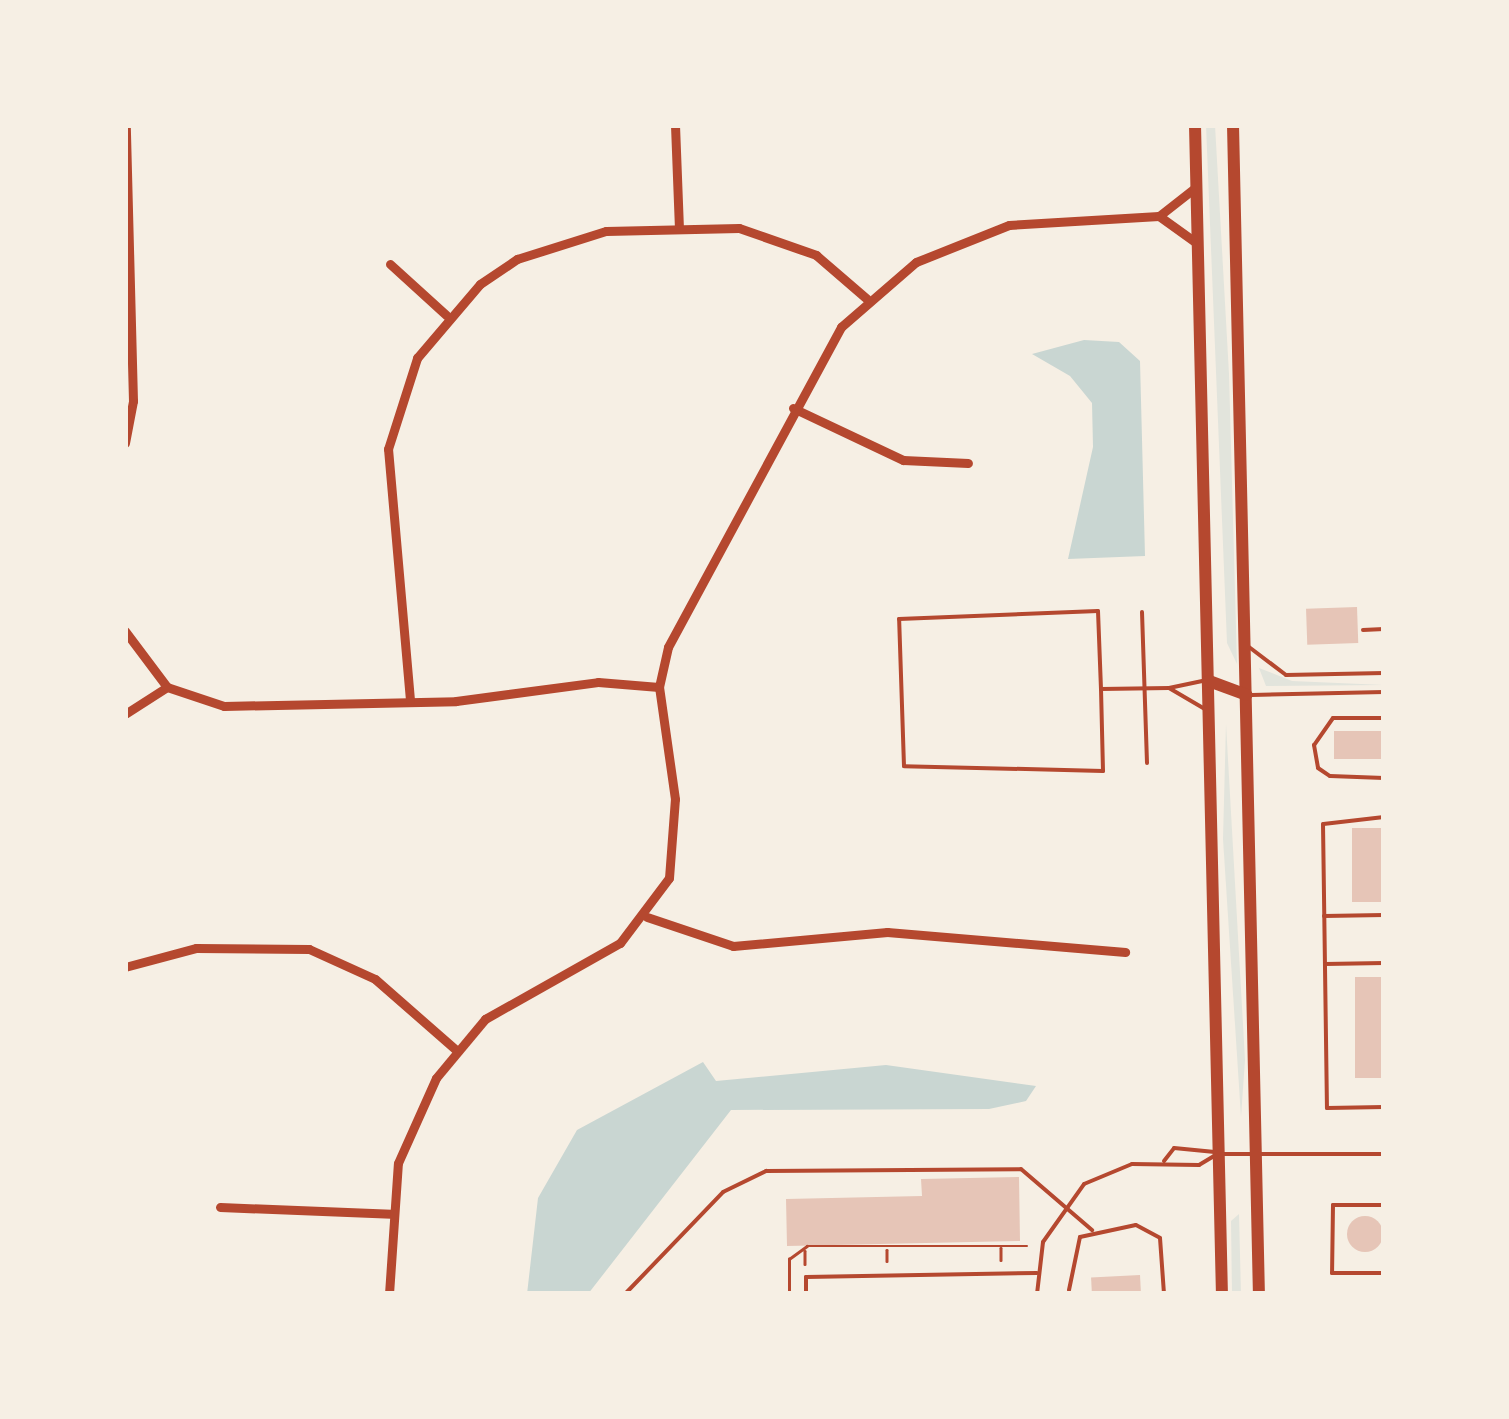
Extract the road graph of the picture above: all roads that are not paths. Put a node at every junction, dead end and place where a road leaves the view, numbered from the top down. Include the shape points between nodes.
1 (126, 125) edge
2 (675, 125) edge
3 (1195, 125) edge
4 (1234, 125) edge
5 (1197, 187) junction
6 (1159, 216) junction
7 (679, 228) junction
8 (1198, 244) junction
9 (127, 247) edge
10 (390, 264) dead end
11 (866, 299) junction
12 (446, 315) junction
13 (793, 408) junction
14 (125, 444) edge
15 (968, 463) dead end
16 (1142, 612) dead end
17 (1364, 630) dead end
18 (1384, 630) edge
19 (125, 631) edge
20 (1246, 643) junction
21 (1384, 674) edge
22 (1210, 681) junction
23 (168, 687) junction
24 (659, 687) junction
25 (1169, 688) junction
26 (1102, 689) junction
27 (1148, 689) junction
28 (1384, 692) edge
29 (1247, 695) junction
30 (410, 700) junction
31 (125, 714) edge
32 (1210, 716) junction
33 (1384, 718) edge
34 (1147, 764) dead end
35 (1384, 778) edge
36 (1384, 817) edge
37 (1384, 915) edge
38 (1324, 916) junction
39 (646, 917) junction
40 (1125, 952) dead end
41 (1384, 963) edge
42 (1325, 964) junction
43 (125, 967) edge
44 (456, 1050) junction
45 (1384, 1107) edge
46 (1218, 1154) junction
47 (1257, 1154) junction
48 (1384, 1154) edge
49 (1164, 1161) junction
50 (1064, 1202) junction
51 (1384, 1205) edge
52 (220, 1207) dead end
53 (391, 1214) junction
54 (1092, 1230) junction
55 (1037, 1273) junction
56 (1384, 1274) edge
57 (1069, 1290) dead end
58 (389, 1294) edge
59 (625, 1294) edge
60 (806, 1294) edge
61 (1037, 1294) edge
62 (1164, 1294) edge
63 (1222, 1294) edge
64 (1260, 1294) edge

1 - 9 street
2 - 7 street
3 - 5 main road
4 - 20 main road
5 - 6 street
5 - 8 main road
6 - 8 street
6 - 11 street via 984,231 916,262
7 - 11 street via 778,236 816,254
7 - 12 street via 553,244 516,259
8 - 22 main road
9 - 14 street
10 - 12 street
11 - 13 street
12 - 30 street via 404,388 388,449
13 - 15 street via 903,460
13 - 24 street via 747,512 682,606
16 - 27 lane
17 - 18 lane
19 - 23 street
20 - 21 lane via 1286,674
20 - 29 main road
22 - 25 lane
22 - 29 main road
22 - 32 main road
23 - 30 street via 224,706
23 - 31 street
24 - 30 street via 598,682
24 - 39 street via 675,838 669,878
25 - 27 lane
25 - 32 lane
26 - 26 lane via 1098,611 899,619 904,766 1104,771
26 - 27 lane
27 - 34 lane
28 - 29 lane
29 - 47 main road
32 - 46 main road
33 - 35 lane via 1333,718 1314,746 1318,768 1330,776
36 - 38 lane via 1323,824
37 - 38 lane
38 - 42 lane
39 - 40 street via 732,946 887,932
39 - 44 street via 620,943 485,1019
41 - 42 lane
42 - 45 lane via 1328,1108
43 - 44 street via 196,948 309,949 375,980
44 - 53 street via 415,1115
46 - 47 lane
46 - 49 lane via 1199,1165
46 - 49 lane via 1174,1148
46 - 63 main road
47 - 48 lane
47 - 64 main road
49 - 50 lane via 1106,1172
50 - 54 lane
50 - 55 lane
50 - 59 lane via 1021,1169 766,1170 723,1192
51 - 56 lane via 1333,1206 1332,1274
52 - 53 street
53 - 58 street
54 - 57 lane via 1070,1252
54 - 62 lane via 1136,1225 1160,1238
55 - 60 lane via 806,1277
55 - 61 lane

